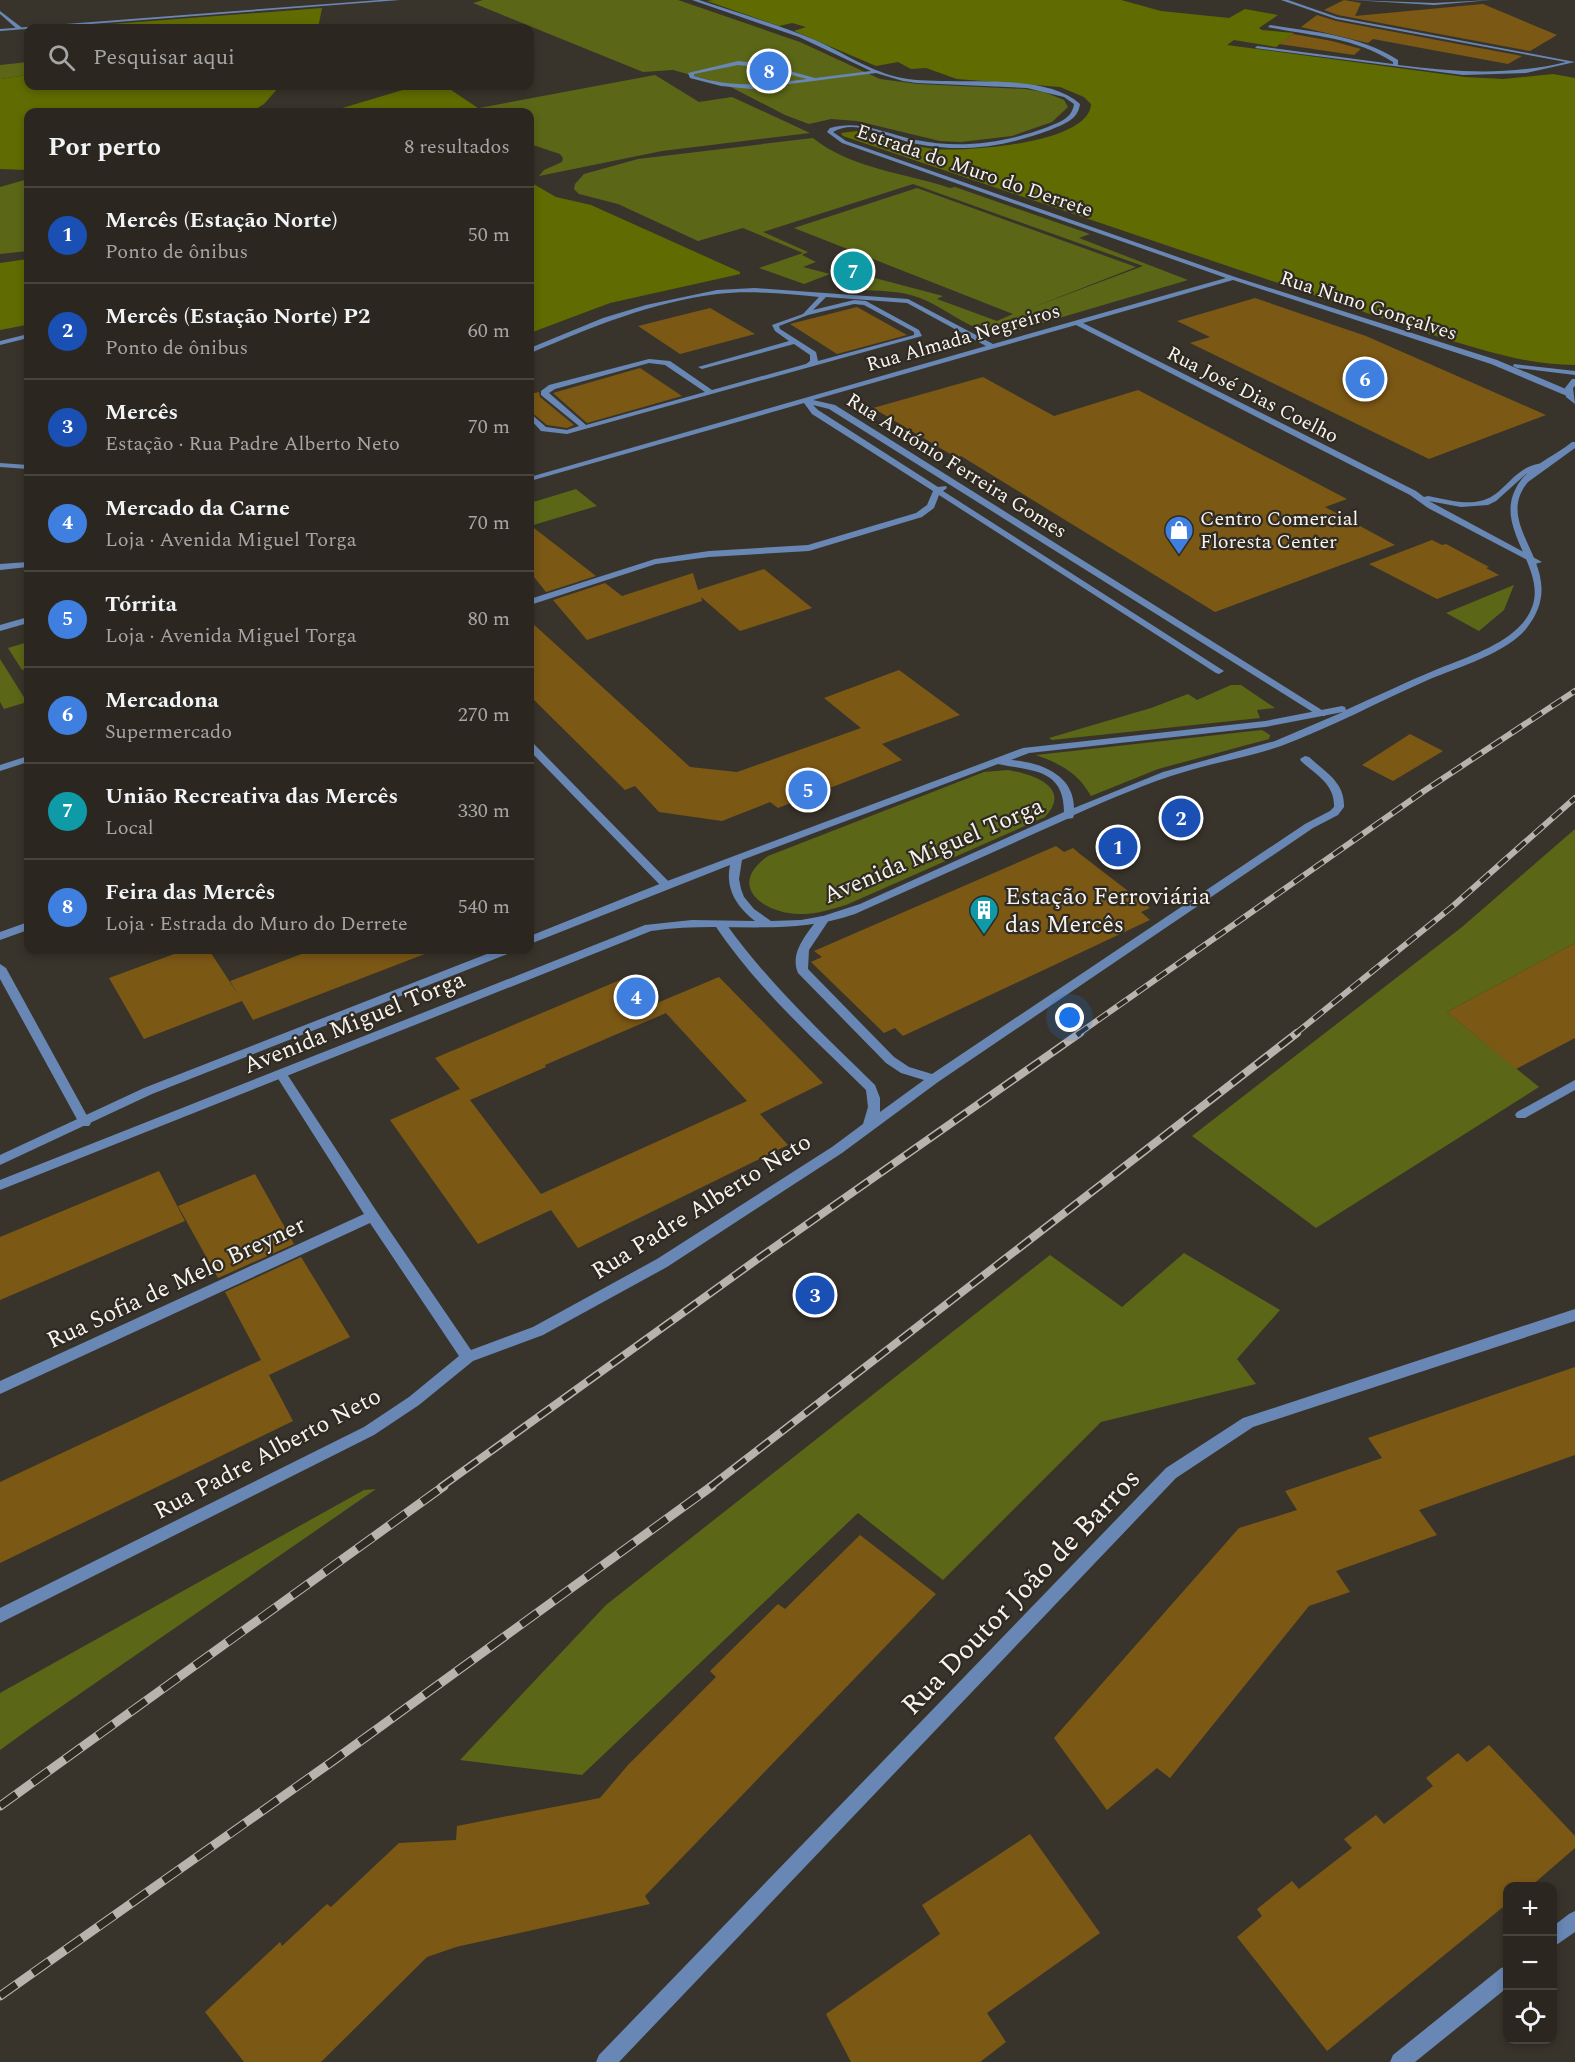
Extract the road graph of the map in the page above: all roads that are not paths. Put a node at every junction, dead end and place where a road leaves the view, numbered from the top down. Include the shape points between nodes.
1 (398, 0) edge
2 (694, 0) edge
3 (1283, 0) edge
4 (1353, 0) edge
5 (1489, 0) edge
6 (0, 12) edge
7 (73, 24) edge
8 (1270, 26) dead end
9 (19, 28) junction
10 (24, 28) edge
11 (0, 30) edge
12 (1257, 47) dead end
13 (1574, 62) edge
14 (1395, 66) junction
15 (875, 72) junction
16 (814, 79) junction
17 (1233, 278) junction
18 (825, 294) junction
19 (805, 315) junction
20 (1078, 323) junction
21 (24, 337) edge
22 (794, 342) junction
23 (0, 343) edge
24 (993, 347) junction
25 (534, 348) edge
26 (1494, 362) junction
27 (809, 366) junction
28 (702, 367) dead end
29 (1575, 373) edge
30 (1575, 381) edge
31 (711, 393) junction
32 (1570, 394) junction
33 (806, 401) junction
34 (1575, 402) edge
35 (534, 419) edge
36 (584, 427) junction
37 (1575, 444) edge
38 (0, 465) edge
39 (1546, 465) junction
40 (24, 467) edge
41 (534, 478) edge
42 (955, 484) junction
43 (937, 490) junction
44 (1413, 493) junction
45 (1538, 562) junction
46 (24, 565) edge
47 (0, 567) edge
48 (534, 601) edge
49 (24, 621) edge
50 (0, 628) edge
51 (1219, 671) dead end
52 (1370, 702) junction
53 (1322, 714) junction
54 (534, 750) edge
55 (1305, 759) dead end
56 (24, 760) edge
57 (992, 761) junction
58 (0, 768) edge
59 (1069, 816) junction
60 (737, 858) junction
61 (666, 885) junction
62 (823, 920) junction
63 (720, 924) junction
64 (769, 925) junction
65 (24, 927) edge
66 (0, 936) edge
67 (534, 938) edge
68 (496, 954) edge
69 (0, 968) edge
70 (281, 1074) junction
71 (934, 1078) junction
72 (1575, 1084) edge
73 (1521, 1114) dead end
74 (85, 1123) junction
75 (869, 1127) junction
76 (0, 1160) edge
77 (0, 1185) edge
78 (372, 1216) junction
79 (1575, 1315) edge
80 (468, 1357) junction
81 (0, 1388) edge
82 (0, 1616) edge
83 (1575, 1920) edge
84 (1556, 1936) edge
85 (1503, 1979) edge
86 (606, 2062) edge
87 (1400, 2062) edge

1 - 7 street
2 - 15 street, Estrada do Muro do Derrete via 814,41
3 - 13 street via 1336,18
4 - 5 street via 1434,4
6 - 9 street
8 - 14 street via 1365,44 1382,50 1396,61
9 - 10 street
9 - 11 street
12 - 14 street
13 - 14 street via 1512,75
15 - 16 street
15 - 17 street, Estrada do Muro do Derrete via 916,81 1040,88 1070,97 1077,107 1071,118 1045,130 992,144 933,145 856,126 835,127 830,132 835,138
16 - 16 street via 728,87 692,77 691,73 738,63
17 - 20 street, Rua Almada Negreiros
17 - 26 street, Rua Nuno Gonçalves
18 - 19 street
18 - 24 street via 908,301
18 - 25 street via 755,290 696,295 605,319
19 - 22 street via 776,325
19 - 27 street via 854,302 866,303 917,331 918,336
20 - 24 street, Rua Almada Negreiros
20 - 44 street, Rua José Dias Coelho
21 - 23 street
22 - 27 street via 813,354 814,362
22 - 28 street
24 - 33 street, Rua Almada Negreiros
26 - 29 street, Rua Nuno Gonçalves
26 - 32 street, Rua Nuno Gonçalves
27 - 31 street
30 - 32 street via 1569,387
31 - 36 street
31 - 36 street via 667,363 649,361 552,387 544,393
32 - 34 street
33 - 41 street, Rua Almada Negreiros
33 - 42 street, Rua António Ferreira Gomes via 832,407
33 - 43 street, Rua António Ferreira Gomes via 815,412
35 - 36 street via 551,431
37 - 39 street, Avenida Miguel Torga
38 - 40 street
39 - 44 street, Rua José Dias Coelho via 1523,472 1485,503 1447,503
39 - 45 street, Avenida Miguel Torga via 1520,487 1515,500 1520,528
42 - 43 street
42 - 53 street, Rua António Ferreira Gomes
43 - 48 street via 931,506 919,514 832,543 792,550 674,558
43 - 51 street, Rua António Ferreira Gomes
44 - 45 street, Rua José Dias Coelho
45 - 52 street, Avenida Miguel Torga via 1545,582 1544,602 1535,618 1519,632 1479,655
46 - 47 street
49 - 50 street
52 - 53 street, Avenida Miguel Torga
52 - 59 street, Avenida Miguel Torga via 1276,744 1167,774
53 - 57 street, Avenida Miguel Torga via 1265,724 1027,750
54 - 61 street
55 - 71 street, Rua Padre Alberto Neto via 1334,783 1340,807 1334,813
56 - 58 street
57 - 59 street via 1015,762 1050,773 1069,794
57 - 60 street, Avenida Miguel Torga
59 - 62 street, Avenida Miguel Torga
60 - 61 street, Avenida Miguel Torga
60 - 64 street via 732,873 734,890 752,915
61 - 67 street, Avenida Miguel Torga
62 - 64 street, Avenida Miguel Torga
62 - 71 street via 802,951 801,970 890,1060 905,1070
63 - 64 street, Avenida Miguel Torga
63 - 70 street, Avenida Miguel Torga via 678,922 649,928
63 - 75 street via 761,978 871,1088 875,1112
65 - 66 street
68 - 74 street, Avenida Miguel Torga via 148,1091
69 - 74 street
70 - 77 street, Avenida Miguel Torga
70 - 78 street
71 - 75 street, Rua Padre Alberto Neto
72 - 73 street
74 - 76 street, Avenida Miguel Torga
75 - 80 street, Rua Padre Alberto Neto via 662,1263 538,1331
78 - 80 street
78 - 81 street, Rua Sofia de Melo Breyner
79 - 86 street, Rua Doutor João de Barros via 1248,1422 1171,1473
80 - 82 street, Rua Padre Alberto Neto via 369,1431
83 - 84 street
85 - 87 street

